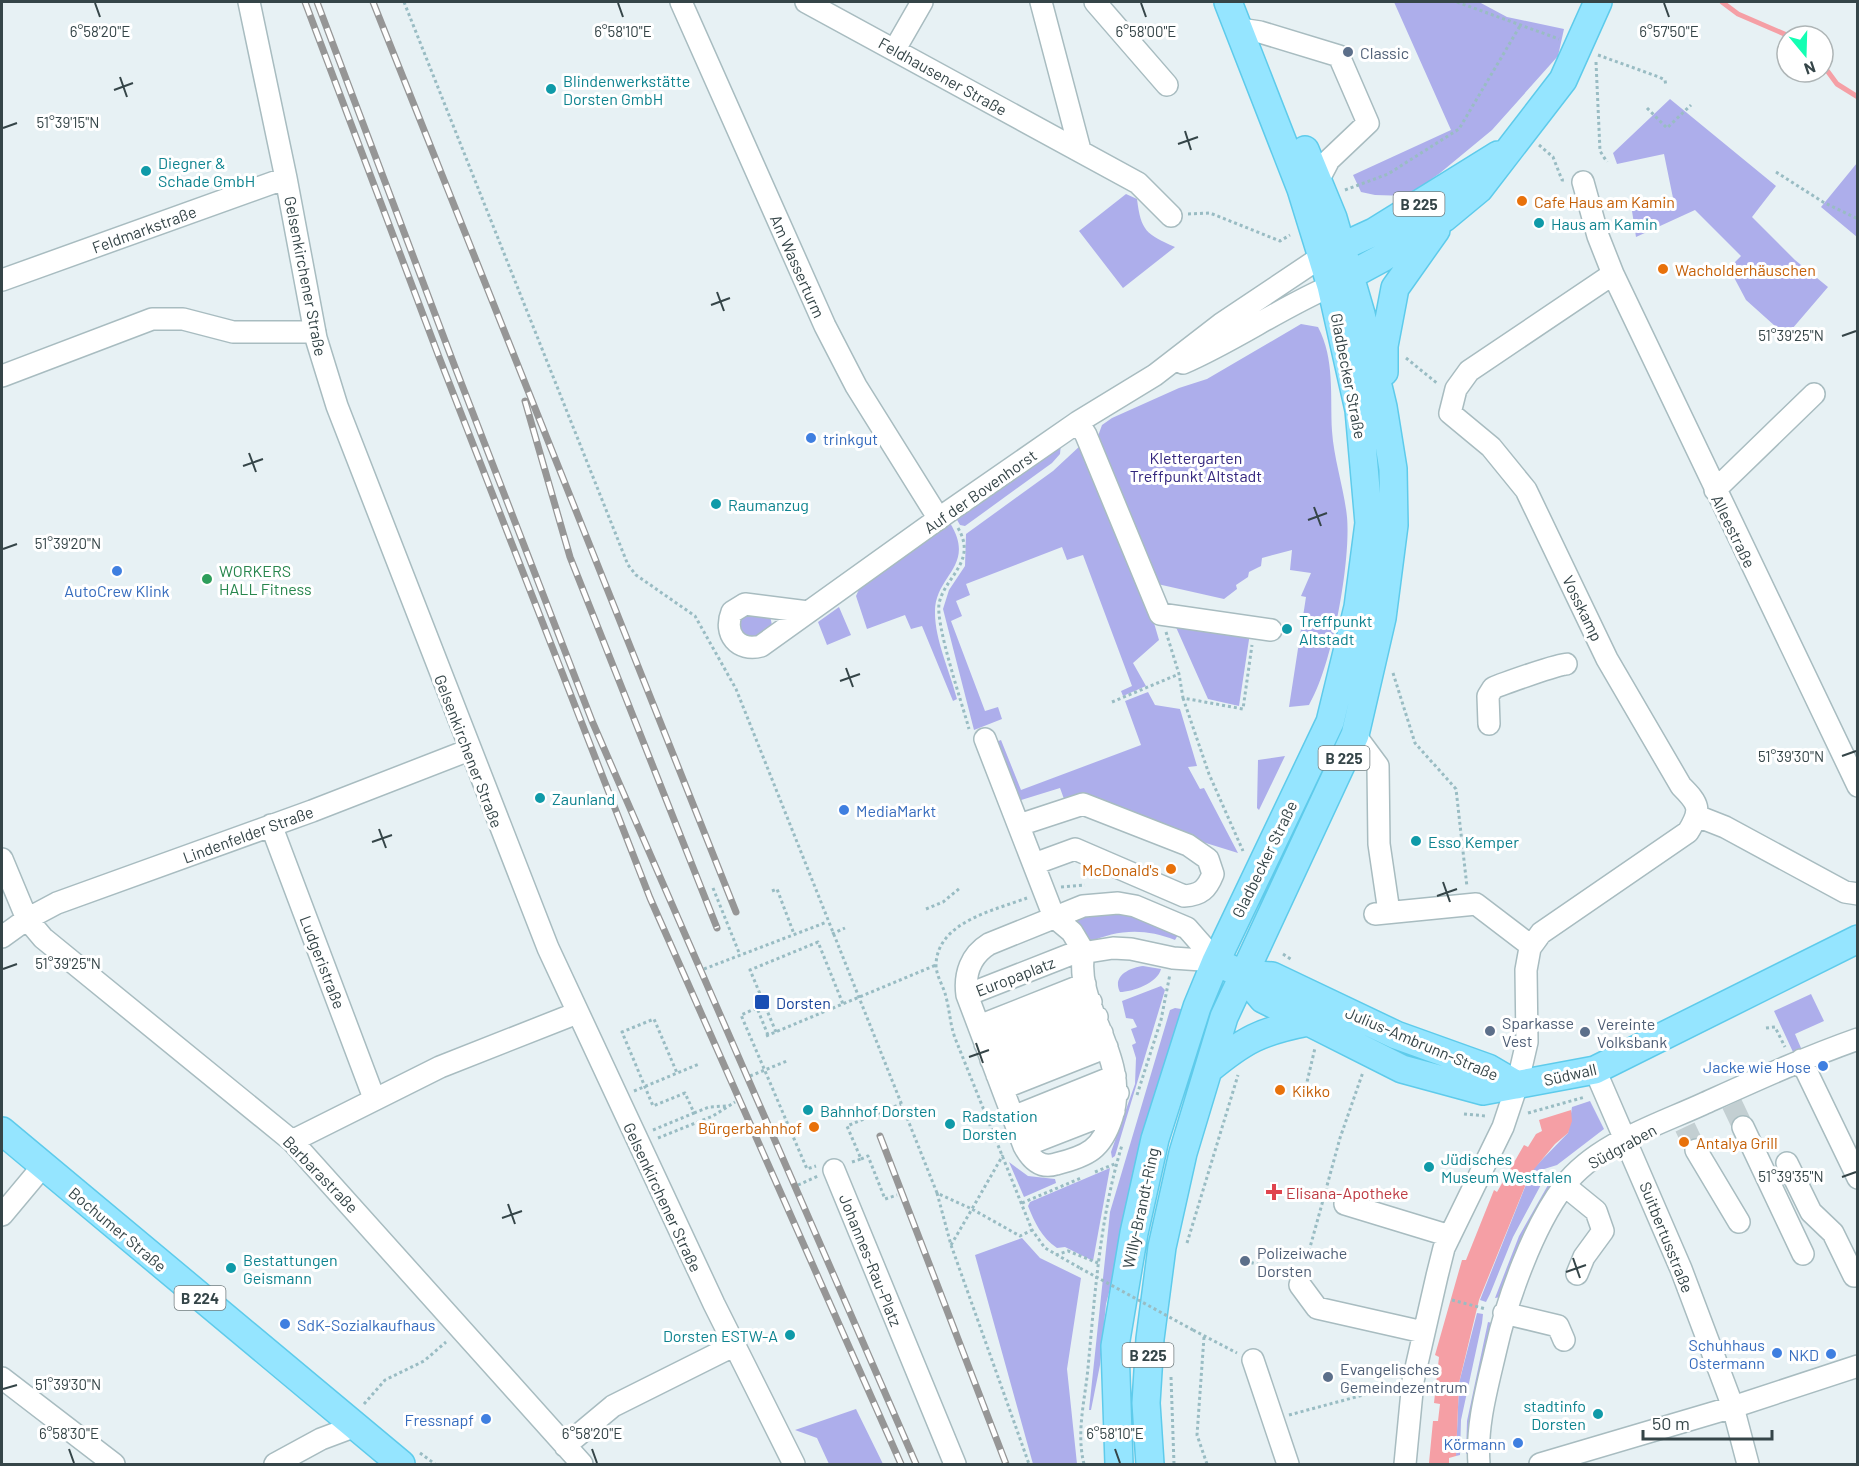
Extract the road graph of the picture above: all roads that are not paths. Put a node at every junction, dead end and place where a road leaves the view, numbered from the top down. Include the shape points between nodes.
1 (249, 2) edge
2 (681, 2) edge
3 (806, 2) edge
4 (922, 2) edge
5 (1041, 2) edge
6 (1095, 2) edge
7 (1228, 2) edge
8 (1598, 2) edge
9 (1240, 29) junction
10 (895, 49) junction
11 (1167, 85) dead end
12 (1524, 143) junction
13 (1080, 150) junction
14 (286, 178) junction
15 (1583, 182) road end
16 (1328, 186) junction
17 (1171, 216) road end
18 (1443, 218) junction
19 (1331, 252) junction
20 (1614, 274) junction
21 (2, 280) edge
22 (1341, 281) junction
23 (315, 332) junction
24 (1155, 375) junction
25 (2, 376) edge
26 (1814, 394) dead end
27 (1383, 407) junction
28 (1078, 422) junction
29 (1715, 490) junction
30 (943, 516) junction
31 (808, 612) dead end
32 (1263, 629) road end
33 (1566, 664) dead end
34 (1489, 724) dead end
35 (1355, 735) junction
36 (986, 739) road end
37 (469, 750) junction
38 (1857, 786) edge
39 (1698, 816) junction
40 (271, 825) junction
41 (1019, 825) junction
42 (2, 859) edge
43 (1034, 864) junction
44 (1857, 894) edge
45 (1054, 917) junction
46 (27, 919) junction
47 (2, 937) edge
48 (1857, 939) edge
49 (1531, 946) junction
50 (1216, 961) junction
51 (1242, 974) junction
52 (577, 1013) junction
53 (1312, 1034) junction
54 (1101, 1039) junction
55 (1857, 1039) edge
56 (1801, 1060) junction
57 (1208, 1070) junction
58 (1595, 1070) junction
59 (999, 1079) junction
60 (1517, 1085) junction
61 (374, 1098) junction
62 (1743, 1127) tunnel mouth
63 (2, 1131) edge
64 (1627, 1139) junction
65 (292, 1141) junction
66 (1696, 1150) tunnel mouth
67 (1787, 1162) dead end
68 (43, 1166) junction
69 (834, 1170) road end
70 (1857, 1177) edge
71 (1564, 1185) junction
72 (1345, 1204) dead end
73 (2, 1215) edge
74 (1739, 1222) dead end
75 (1450, 1236) junction
76 (1803, 1254) dead end
77 (1577, 1274) dead end
78 (1857, 1275) edge
79 (1300, 1285) dead end
80 (1497, 1312) junction
81 (1423, 1332) junction
82 (1564, 1340) dead end
83 (735, 1345) junction
84 (1253, 1360) road end
85 (1857, 1366) edge
86 (2, 1378) edge
87 (1732, 1407) junction
88 (350, 1425) junction
89 (565, 1446) junction
90 (114, 1464) edge
91 (275, 1464) edge
92 (401, 1464) edge
93 (582, 1464) edge
94 (794, 1464) edge
95 (955, 1464) edge
96 (1119, 1464) edge
97 (1150, 1464) edge
98 (1288, 1464) edge
99 (1405, 1464) edge
100 (1479, 1464) edge
101 (1540, 1464) edge
102 (1748, 1464) edge

1 - 14 street, Gelsenkirchener Straße
2 - 30 street, Am Wasserturm via 825,326 856,386
3 - 10 street, Feldhausener Straße
4 - 10 street
5 - 13 street
6 - 11 street
7 - 9 main road
8 - 12 main road, B 225 via 1591,54 1563,80
9 - 16 main road
9 - 16 street via 1339,56 1368,123 1329,160
9 - 19 main road via 1301,189
10 - 13 street, Feldhausener Straße
12 - 18 main road, B 225 via 1479,189
12 - 19 main road, B 225 via 1387,224
13 - 17 street, Feldhausener Straße via 1138,183
14 - 21 street, Feldmarkstraße
14 - 23 street, Gelsenkirchener Straße
15 - 20 street, Alleestraße via 1598,236
16 - 19 main road
18 - 22 main road
18 - 27 main road, B 225 via 1395,288 1384,346
19 - 22 main road
19 - 24 street, Auf der Bovenhorst via 1221,324
20 - 29 street, Alleestraße
20 - 39 street, Vosskamp via 1469,371 1456,389 1450,413 1491,447 1526,490 1607,659 1681,786 1695,800
22 - 24 street, Auf der Bovenhorst via 1299,300 1208,352
22 - 27 main road
22 - 50 main road, Gladbecker Straße / B 225 via 1359,410 1369,523 1358,607 1330,722
23 - 25 street via 233,332 183,319 152,319
23 - 37 street, Gelsenkirchener Straße via 337,406
24 - 28 street, Auf der Bovenhorst
26 - 29 street
27 - 35 main road, Gladbecker Straße / B 225 via 1393,469 1394,525 1382,618
28 - 30 street, Auf der Bovenhorst
28 - 32 street via 1160,614
29 - 38 street, Alleestraße
30 - 31 street, Auf der Bovenhorst
33 - 34 street via 1493,688 1488,696
35 - 49 street via 1378,766 1382,913 1476,904
35 - 51 main road, Gladbecker Straße / B 225
36 - 41 street
37 - 40 street, Lindenfelder Straße
37 - 52 street, Gelsenkirchener Straße
39 - 44 street via 1725,826 1835,887
39 - 49 street via 1688,832 1541,933
40 - 46 street, Lindenfelder Straße via 57,903
40 - 61 street, Ludgeristraße
41 - 43 street
41 - 43 street via 1083,804 1188,845 1208,859 1213,874 1209,886 1197,895 1184,896 1075,849
42 - 46 street
43 - 45 street
45 - 50 street, Europaplatz via 1100,903 1135,906 1187,928
45 - 54 street via 1072,932
45 - 59 street, Europaplatz via 984,947 966,976
46 - 47 street, Lindenfelder Straße
46 - 65 street, Barbarastraße via 43,938
48 - 58 main road, Südwall
49 - 60 street via 1526,969 1527,1042
50 - 51 main road
50 - 54 street, Europaplatz via 1173,958 1131,949
50 - 96 main road, Willy-Brandt-Ring / B 225 via 1168,1094 1132,1244 1114,1346
51 - 53 main road, Julius-Ambrunn-Straße via 1263,999
51 - 57 main road, Willy-Brandt-Ring / B 225
51 - 60 main road, Julius-Ambrunn-Straße via 1272,976 1396,1035 1488,1068
52 - 61 street via 440,1067
52 - 83 street, Gelsenkirchener Straße
53 - 57 main road via 1281,1027 1245,1041
53 - 60 main road, Julius-Ambrunn-Straße via 1402,1069 1483,1091
54 - 59 street
54 - 59 street
54 - 59 street
54 - 59 street
54 - 59 street
54 - 59 street, Europaplatz via 1069,955
55 - 56 street, Südgraben
56 - 64 street, Südgraben via 1682,1121
56 - 70 street
57 - 97 main road, Willy-Brandt-Ring / B 225 via 1183,1153 1162,1247 1148,1369
58 - 60 main road, Südwall
58 - 64 street, Suitbertusstraße
60 - 75 street via 1503,1127
61 - 65 street
62 - 76 street
63 - 68 main road, Bochumer Straße / B 224
64 - 71 street, Südgraben via 1589,1162
64 - 87 street, Suitbertusstraße
65 - 89 street, Barbarastraße
66 - 74 street
67 - 78 street via 1811,1212 1833,1233 1854,1276
68 - 73 street
68 - 88 main road, Bochumer Straße / B 224
69 - 95 street, Johannes-Rau-Platz
71 - 77 street via 1596,1211 1602,1231
71 - 80 street, Südgraben
72 - 75 street
75 - 81 street
79 - 81 street via 1317,1308
80 - 82 street via 1558,1326
80 - 100 street, Südgraben via 1477,1435
81 - 99 street via 1413,1381
83 - 89 street via 613,1406
83 - 94 street, Gelsenkirchener Straße
84 - 98 street
85 - 87 street
86 - 90 street
87 - 101 street
87 - 102 street, Suitbertusstraße
88 - 91 street
88 - 92 main road, Bochumer Straße / B 224
89 - 93 street, Barbarastraße

